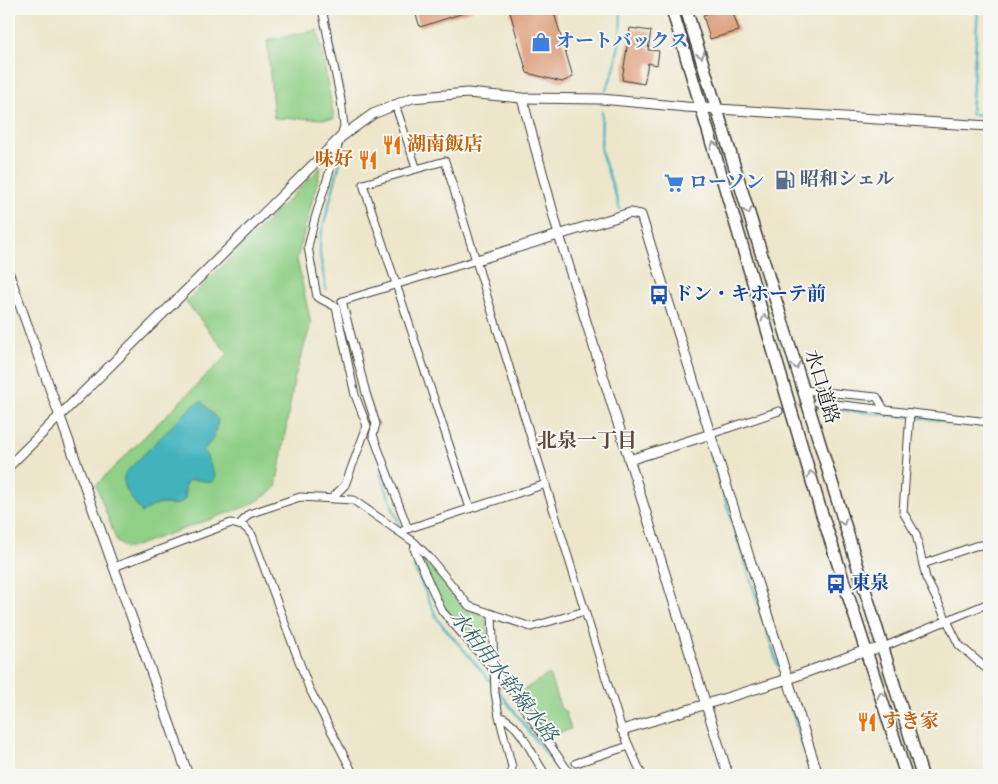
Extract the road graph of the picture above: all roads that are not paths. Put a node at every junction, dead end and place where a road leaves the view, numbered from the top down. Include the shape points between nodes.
1 (322, 9) edge
2 (672, 9) edge
3 (686, 9) edge
4 (522, 98) junction
5 (395, 104) junction
6 (702, 108) junction
7 (717, 109) junction
8 (989, 126) edge
9 (341, 137) junction
10 (416, 168) junction
11 (559, 235) junction
12 (477, 260) junction
13 (9, 274) edge
14 (396, 285) junction
15 (803, 390) junction
16 (817, 402) tunnel mouth
17 (779, 411) tunnel mouth
18 (885, 411) junction
19 (910, 414) junction
20 (60, 416) junction
21 (374, 417) junction
22 (365, 420) junction
23 (989, 422) edge
24 (711, 434) junction
25 (629, 460) junction
26 (9, 466) edge
27 (546, 484) junction
28 (332, 498) junction
29 (470, 508) junction
30 (239, 525) junction
31 (408, 529) junction
32 (399, 532) junction
33 (416, 544) junction
34 (989, 544) edge
35 (923, 564) junction
36 (114, 567) junction
37 (989, 603) edge
38 (585, 611) junction
39 (492, 614) junction
40 (947, 621) junction
41 (881, 648) junction
42 (868, 651) junction
43 (989, 671) edge
44 (495, 676) junction
45 (788, 678) junction
46 (705, 704) junction
47 (499, 716) junction
48 (622, 730) junction
49 (629, 746) junction
50 (576, 763) dead end
51 (188, 775) edge
52 (354, 775) edge
53 (511, 775) edge
54 (546, 775) edge
55 (571, 775) edge
56 (642, 775) edge
57 (728, 775) edge
58 (818, 775) edge
59 (906, 775) edge
60 (922, 775) edge

1 - 9 street via 341,100 344,126
2 - 6 highway, 水口道路
3 -> 7 highway, 水口道路
4 - 5 street via 467,93 431,94
4 - 6 street via 601,99
4 - 11 street
5 - 9 street via 373,114
5 - 10 street
6 - 7 street
42 -> 6 highway, 水口道路 via 818,498
7 - 8 street
7 -> 15 highway, 水口道路
9 - 20 street
9 - 22 street via 308,247 317,296 336,307 355,395
10 - 12 street via 445,161
10 - 14 street via 364,184
11 - 12 street
11 - 24 street via 630,212 641,215
11 - 25 street
12 - 14 street
12 - 27 street
13 - 20 street
14 - 21 street via 342,301
14 - 29 street
15 - 18 street via 877,397
15 -> 41 highway, 水口道路
16 - 18 street
17 - 24 street
18 - 19 street
19 - 23 street
19 - 35 street via 903,512 916,534
20 - 26 street
20 - 36 street
21 - 22 street
21 - 31 street via 373,435
22 - 28 street via 367,426 345,485
24 - 25 street
24 - 45 street
25 - 46 street
27 - 29 street
27 - 38 street
28 - 30 street via 290,500 249,514
28 - 32 street via 353,500
29 - 31 street
30 - 36 street via 231,523
30 - 52 street via 252,535 309,688
31 - 32 street
32 - 33 street
33 - 39 street via 469,606
33 - 44 street via 414,549 442,611
34 - 35 street
35 - 40 street
36 - 51 street
37 - 40 street
38 - 39 street via 532,627
38 - 48 street
39 - 44 street
40 - 41 street
40 - 43 street via 959,645
41 - 42 street
41 - 60 highway, 水口道路
42 - 45 street
59 -> 42 highway, 水口道路
44 - 47 street
44 - 55 street via 512,691
45 - 46 street
45 - 58 street
46 - 48 street
46 - 57 street
47 - 53 street via 512,767
47 - 54 street via 508,719
48 - 49 street
49 - 50 street
49 - 56 street

